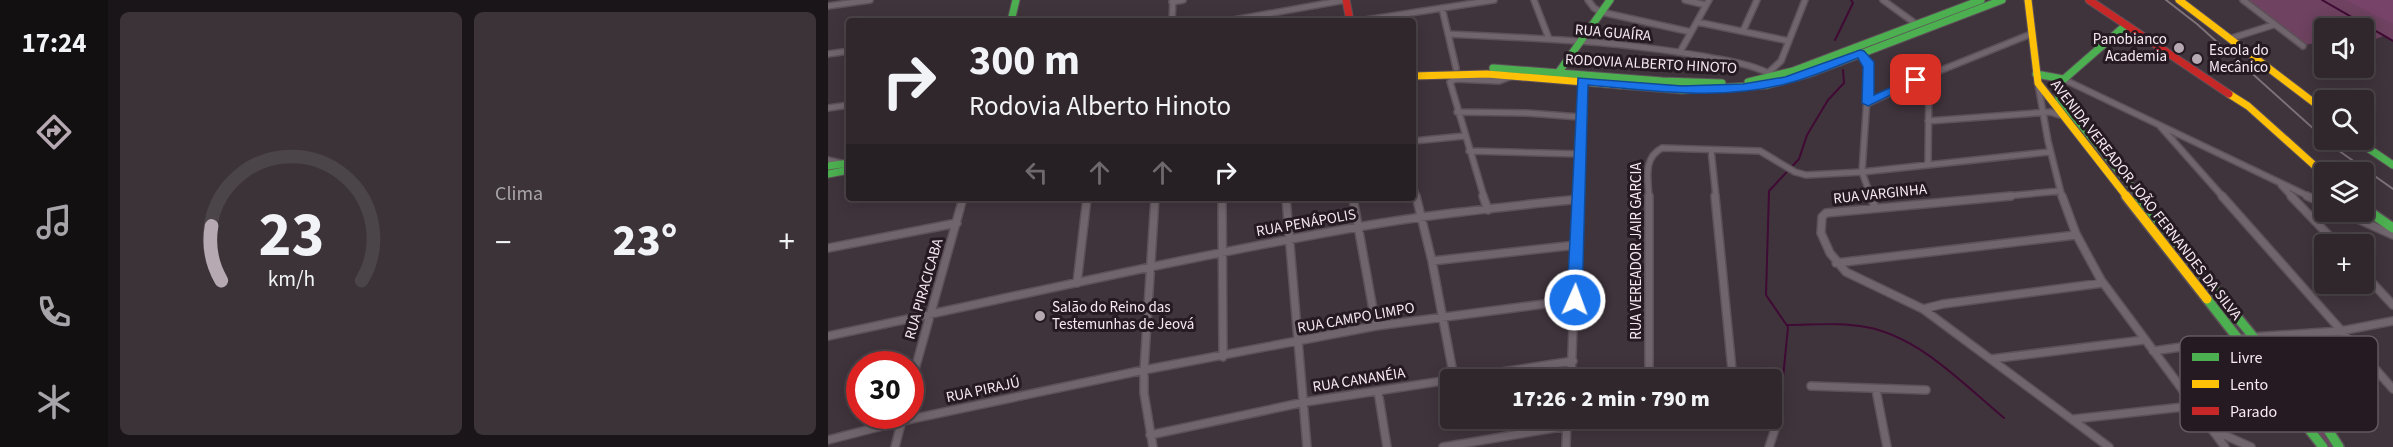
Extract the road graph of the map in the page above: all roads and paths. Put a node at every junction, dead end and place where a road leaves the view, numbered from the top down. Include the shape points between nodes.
1 (870, 0) edge
2 (1016, 0) edge
3 (1183, 0) edge
4 (1346, 0) edge
5 (1494, 0) edge
6 (1534, 0) edge
7 (1588, 0) edge
8 (1611, 0) edge
9 (1685, 0) edge
10 (1757, 0) edge
11 (1805, 0) edge
12 (1883, 0) edge
13 (1981, 0) edge
14 (2002, 0) edge
15 (2028, 0) edge
16 (2089, 0) edge
17 (2179, 0) edge
18 (2243, 0) edge
19 (1173, 1) edge
20 (1707, 2) edge
21 (1966, 2) edge
22 (828, 6) edge
23 (1442, 8) junction
24 (1601, 12) junction
25 (1012, 18) edge
26 (1172, 18) edge
27 (1245, 18) edge
28 (1349, 18) edge
29 (1378, 18) edge
30 (2208, 21) junction
31 (1697, 22) junction
32 (1916, 24) junction
33 (2126, 25) junction
34 (2272, 25) junction
35 (1743, 31) junction
36 (1691, 32) junction
37 (1448, 34) junction
38 (2031, 34) junction
39 (2232, 38) junction
40 (1550, 39) junction
41 (1789, 41) junction
42 (1578, 42) junction
43 (2303, 46) dead end
44 (846, 51) edge
45 (1680, 52) junction
46 (828, 54) edge
47 (1860, 54) junction
48 (1781, 61) junction
49 (1456, 68) junction
50 (1416, 70) edge
51 (1792, 71) junction
52 (1768, 75) junction
53 (1929, 75) junction
54 (1416, 76) edge
55 (1513, 76) junction
56 (1558, 76) junction
57 (1626, 78) junction
58 (2037, 78) junction
59 (2063, 79) junction
60 (1582, 81) junction
61 (2056, 86) junction
62 (1868, 103) junction
63 (2314, 103) edge
64 (846, 105) edge
65 (828, 108) edge
66 (2314, 109) edge
67 (1457, 112) junction
68 (2042, 113) junction
69 (2063, 116) junction
70 (1580, 117) junction
71 (1928, 121) junction
72 (2160, 126) junction
73 (1464, 136) junction
74 (1416, 141) edge
75 (2374, 145) edge
76 (1711, 150) junction
77 (2371, 150) edge
78 (1469, 151) junction
79 (2049, 152) junction
80 (1580, 154) junction
81 (2393, 159) edge
82 (828, 160) edge
83 (1928, 164) junction
84 (846, 165) edge
85 (2314, 165) edge
86 (2393, 165) edge
87 (828, 166) edge
88 (846, 166) edge
89 (846, 167) edge
90 (1862, 172) junction
91 (828, 174) edge
92 (2279, 182) junction
93 (2060, 191) junction
94 (1416, 196) edge
95 (1579, 199) junction
96 (2314, 199) edge
97 (962, 201) edge
98 (1087, 201) edge
99 (1155, 201) edge
100 (1222, 201) edge
101 (1286, 201) edge
102 (1354, 201) edge
103 (1875, 208) junction
104 (2136, 209) junction
105 (2150, 209) junction
106 (1488, 210) junction
107 (1421, 217) junction
108 (2374, 217) edge
109 (2367, 222) edge
110 (957, 223) junction
111 (1358, 227) junction
112 (2392, 232) edge
113 (2328, 234) edge
114 (2076, 235) junction
115 (1290, 240) junction
116 (1576, 245) junction
117 (828, 248) edge
118 (1224, 252) junction
119 (1432, 261) junction
120 (1836, 263) junction
121 (1152, 267) junction
122 (1077, 283) junction
123 (2103, 283) junction
124 (2374, 285) edge
125 (1575, 300) junction
126 (2393, 305) edge
127 (1923, 309) junction
128 (929, 315) junction
129 (1443, 316) junction
130 (2393, 321) edge
131 (1376, 326) junction
132 (2341, 331) junction
133 (828, 336) edge
134 (2234, 336) edge
135 (2251, 336) edge
136 (2267, 336) edge
137 (2345, 336) edge
138 (2144, 340) junction
139 (1299, 342) junction
140 (2180, 347) edge
141 (920, 351) edge
142 (2153, 351) junction
143 (1223, 357) junction
144 (1991, 359) junction
145 (1573, 361) junction
146 (1452, 369) edge
147 (1517, 369) edge
148 (1572, 369) edge
149 (1649, 369) edge
150 (1732, 369) edge
151 (1144, 370) junction
152 (2378, 372) edge
153 (1440, 380) edge
154 (1812, 386) dead end
155 (2180, 389) edge
156 (2393, 389) edge
157 (1876, 390) junction
158 (1926, 390) dead end
159 (1378, 391) junction
160 (1305, 402) junction
161 (2180, 407) edge
162 (924, 414) edge
163 (2073, 418) junction
164 (865, 429) edge
165 (899, 429) edge
166 (1532, 429) edge
167 (1567, 429) edge
168 (1775, 429) dead end
169 (2213, 432) edge
170 (2218, 432) edge
171 (2312, 432) edge
172 (2329, 432) edge
173 (1150, 435) junction
174 (828, 440) edge
175 (895, 447) edge
176 (1153, 447) edge
177 (1307, 447) edge
178 (1387, 447) edge
179 (1443, 447) edge
180 (1566, 447) edge
181 (1769, 447) edge
182 (1887, 447) edge
183 (2109, 447) edge
184 (2225, 447) edge
185 (2250, 447) edge
186 (2323, 447) edge
187 (2339, 447) edge

1 - 22 street
2 - 25 main road
3 - 19 street
4 - 27 street
4 - 28 main road
5 - 23 street
6 - 40 street
7 - 24 street
8 - 24 main road
9 - 20 street
10 - 35 street
11 - 41 street
12 - 32 street
13 - 21 main road, RODOVIA ALBERTO HINOTO
14 - 47 main road, RODOVIA ALBERTO HINOTO
15 - 38 main road
16 - 33 main road
17 - 30 main road
18 - 34 street
19 - 26 street
20 - 31 street
21 - 32 main road, RODOVIA ALBERTO HINOTO
23 - 29 street
23 - 37 street
24 - 36 street
24 - 42 main road
30 - 39 main road
30 - 66 main road
31 - 35 street
31 - 36 street
32 - 51 main road, RODOVIA ALBERTO HINOTO
33 - 59 main road, AVENIDA VEREADOR JOÃO FERNANDES DA SILVA
33 - 85 main road via 2255,112
34 - 39 street
34 - 43 street
35 - 41 street
36 - 45 street
37 - 40 street, RUA GUAÍRA
37 - 49 street
38 - 53 street
38 - 58 main road
39 - 63 main road
40 - 42 street, RUA GUAÍRA
41 - 48 street
42 - 45 street, RUA GUAÍRA
42 - 56 main road
44 - 46 street
45 - 52 street, RUA GUAÍRA via 1753,67
47 - 60 main road, RODOVIA ALBERTO HINOTO via 1787,81 1743,87 1682,90
47 - 62 street via 1869,67
48 - 51 street
48 - 52 street
49 - 50 main road, RODOVIA ALBERTO HINOTO
49 - 56 main road, RODOVIA ALBERTO HINOTO
51 - 52 main road, RODOVIA ALBERTO HINOTO
52 - 57 main road, RODOVIA ALBERTO HINOTO via 1720,83
53 - 62 street
53 - 71 street
54 - 55 main road, RODOVIA ALBERTO HINOTO
55 - 56 main road, RODOVIA ALBERTO HINOTO
55 - 67 street via 1499,81 1451,80
56 - 57 main road, RODOVIA ALBERTO HINOTO
56 - 60 main road, RODOVIA ALBERTO HINOTO
57 - 60 main road via 1587,76
58 - 59 main road via 2047,74
58 - 61 main road
58 - 68 street
58 - 69 main road, AVENIDA VEREADOR JOÃO FERNANDES DA SILVA
59 - 61 main road, AVENIDA VEREADOR JOÃO FERNANDES DA SILVA
59 - 72 street
60 - 70 street
61 - 105 main road, AVENIDA VEREADOR JOÃO FERNANDES DA SILVA via 2059,98
62 - 90 street
64 - 65 street
67 - 70 street
67 - 73 street
68 - 69 street
68 - 71 street
68 - 79 street
69 - 104 main road, AVENIDA VEREADOR JOÃO FERNANDES DA SILVA
70 - 80 street
71 - 83 street
72 - 92 street
72 - 132 street
73 - 74 street
73 - 78 street
75 - 81 main road
76 - 90 street, RUA VEREADOR JAIR GARCIA via 1760,151 1806,175
76 - 149 street, RUA VEREADOR JAIR GARCIA via 1662,148 1648,160
76 - 150 street
77 - 86 main road
78 - 80 street
78 - 106 street
79 - 83 street
79 - 93 street
80 - 95 street
82 - 84 street
83 - 90 street
87 - 88 main road
89 - 91 main road
90 - 103 street
92 - 96 street
92 - 113 street
93 - 103 street, RUA VARGINHA
93 - 114 street
94 - 107 street
95 - 106 street, RUA PENÁPOLIS
95 - 116 street
97 - 110 street, RUA PIRACICABA
98 - 122 street
99 - 121 street
100 - 118 street
101 - 115 street
102 - 111 street
103 - 120 street, RUA VARGINHA via 1826,213 1822,217 1821,234
104 - 105 main road
104 - 134 main road, AVENIDA VEREADOR JOÃO FERNANDES DA SILVA
105 - 135 main road, AVENIDA VEREADOR JOÃO FERNANDES DA SILVA
106 - 107 street, RUA PENÁPOLIS
107 - 111 street, RUA PENÁPOLIS
107 - 119 street
108 - 112 main road
109 - 112 street
110 - 117 street
110 - 128 street, RUA PIRACICABA
111 - 115 street, RUA PENÁPOLIS
111 - 131 street
114 - 120 street
114 - 123 street
115 - 118 street, RUA PENÁPOLIS
115 - 139 street
116 - 119 street
116 - 125 street
118 - 121 street, RUA PENÁPOLIS
118 - 143 street
119 - 129 street
120 - 127 street, RUA VARGINHA via 1855,278
121 - 122 street, RUA PENÁPOLIS
121 - 151 street
122 - 128 street, RUA PENÁPOLIS
123 - 127 street
123 - 138 street
124 - 126 street
125 - 129 street, RUA CAMPO LIMPO
125 - 145 street
127 - 144 street, RUA VARGINHA
128 - 133 street, RUA PENÁPOLIS
128 - 141 street, RUA PIRACICABA
129 - 131 street, RUA CAMPO LIMPO
129 - 146 street
130 - 132 street
131 - 139 street, RUA CAMPO LIMPO
132 - 136 street
132 - 137 street
138 - 142 street
138 - 144 street
139 - 143 street, RUA CAMPO LIMPO
139 - 160 street
140 - 142 street
142 - 155 street
143 - 151 street, RUA CAMPO LIMPO
144 - 163 street, RUA VARGINHA
145 - 147 street, RUA CANANÉIA
145 - 148 street
151 - 162 street, RUA PIRAJÚ
151 - 173 street
152 - 156 street
153 - 159 street, RUA CANANÉIA
154 - 157 street
157 - 158 street
157 - 182 street
159 - 160 street, RUA CANANÉIA
159 - 178 street
160 - 173 street, RUA CANANÉIA
160 - 177 street
161 - 163 street
163 - 183 street, RUA VARGINHA
164 - 174 street, RUA PIRAJÚ
165 - 175 street
166 - 179 street
167 - 180 street
168 - 181 street
169 - 184 street
170 - 185 street
171 - 186 main road, AVENIDA VEREADOR JOÃO FERNANDES DA SILVA
172 - 187 main road, AVENIDA VEREADOR JOÃO FERNANDES DA SILVA
173 - 176 street

